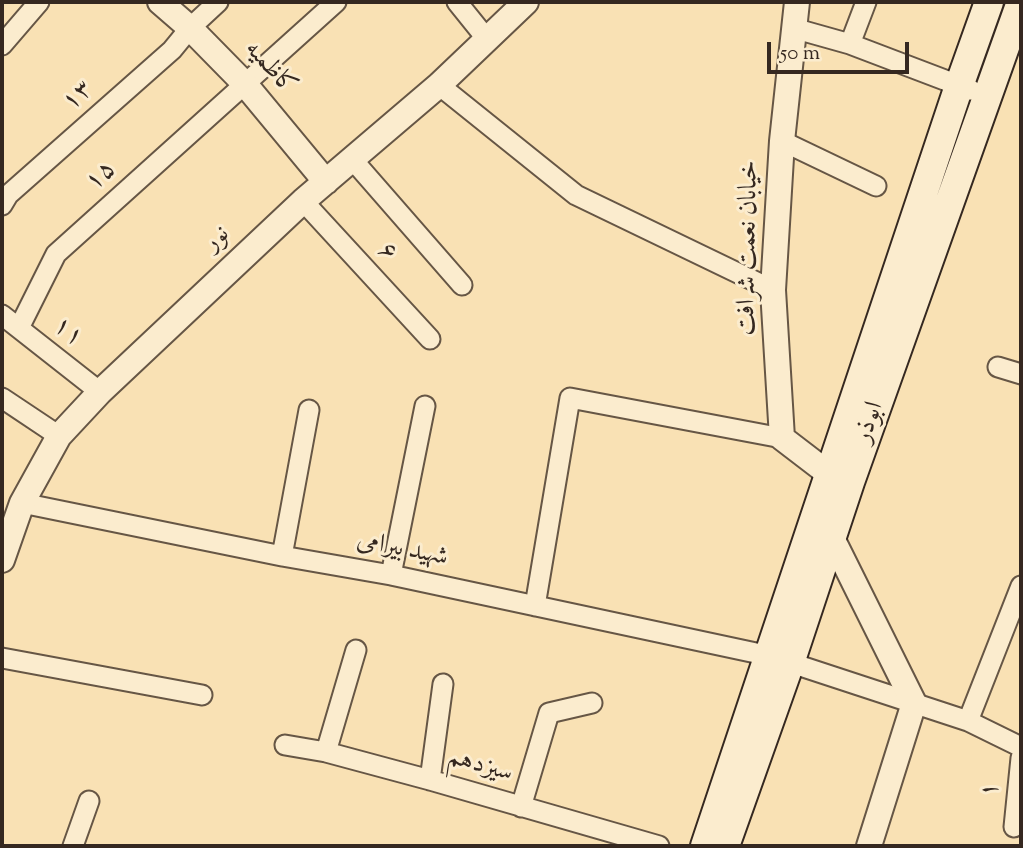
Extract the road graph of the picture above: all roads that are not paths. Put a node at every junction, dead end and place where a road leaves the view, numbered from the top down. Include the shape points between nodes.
1 (39, 2) edge
2 (160, 2) edge
3 (218, 2) edge
4 (336, 2) edge
5 (457, 2) edge
6 (526, 2) edge
7 (797, 2) edge
8 (866, 2) edge
9 (989, 2) edge
10 (1021, 2) edge
11 (190, 28) junction
12 (793, 28) junction
13 (486, 38) junction
14 (850, 44) junction
15 (2, 45) edge
16 (244, 83) junction
17 (439, 85) junction
18 (959, 86) junction
19 (987, 95) junction
20 (782, 141) junction
21 (352, 159) junction
22 (326, 182) junction
23 (876, 186) dead end
24 (303, 201) junction
25 (2, 205) edge
26 (462, 285) dead end
27 (774, 290) junction
28 (2, 315) edge
29 (19, 328) junction
30 (430, 339) dead end
31 (998, 366) dead end
32 (1021, 374) edge
33 (100, 392) junction
34 (2, 398) edge
35 (425, 406) dead end
36 (309, 410) dead end
37 (59, 436) junction
38 (782, 438) junction
39 (839, 478) junction
40 (22, 503) junction
41 (832, 538) junction
42 (282, 555) junction
43 (2, 560) edge
44 (391, 575) junction
45 (1021, 586) edge
46 (535, 606) junction
47 (356, 650) dead end
48 (2, 658) edge
49 (780, 659) junction
50 (443, 684) dead end
51 (202, 695) dead end
52 (592, 703) dead end
53 (914, 703) junction
54 (968, 721) junction
55 (285, 745) dead end
56 (1021, 747) edge
57 (326, 752) junction
58 (1021, 758) edge
59 (430, 780) junction
60 (89, 801) dead end
61 (522, 807) junction
62 (1014, 827) dead end
63 (73, 846) edge
64 (659, 846) edge
65 (705, 846) edge
66 (725, 846) edge
67 (869, 846) edge

1 - 15 street
2 - 11 street, کاظمیه
3 - 11 street, ۱۳
4 - 16 street, ۱۵
5 - 13 street
6 - 13 street, نور
7 - 12 street, خیابان نعمت شرافت
8 - 14 street
9 - 18 main road, ابوذر
10 - 19 main road, ابوذر
11 - 16 street, کاظمیه
11 - 25 street, ۱۳ via 172,50
12 - 14 street
12 - 20 street, خیابان نعمت شرافت
13 - 17 street, نور
14 - 18 street
16 - 22 street, کاظمیه
16 - 29 street, ۱۵ via 56,254
17 - 21 street, نور
17 - 27 street via 576,195
18 - 19 street
18 - 39 main road, ابوذر
19 - 39 main road, ابوذر
20 - 23 street
20 - 27 street, خیابان نعمت شرافت
21 - 22 street, نور
21 - 26 street
22 - 24 street, نور
24 - 30 street, ۶
24 - 33 street, نور
27 - 38 street, خیابان نعمت شرافت
28 - 29 street, ۱۱
29 - 33 street, ۱۱
31 - 32 street
33 - 37 street, نور
34 - 37 street
35 - 44 street
36 - 42 street
37 - 40 street, نور
38 - 39 street
38 - 46 street via 570,398
39 - 41 main road, ابوذر
39 - 49 main road, ابوذر
40 - 42 street, شهید بیرامی
40 - 43 street, نور
41 - 49 main road, ابوذر
41 - 53 street
42 - 44 street, شهید بیرامی
44 - 46 street, شهید بیرامی
45 - 54 street
46 - 49 street, شهید بیرامی
47 - 57 street
48 - 51 street
49 - 53 street, شهید بیرامی
49 - 65 main road, ابوذر
49 - 66 main road, ابوذر
50 - 59 street
52 - 61 street via 549,713
53 - 54 street, شهید بیرامی
53 - 67 street
54 - 56 street, شهید بیرامی
55 - 57 street, سیزدهم
57 - 59 street, سیزدهم
58 - 62 street, ۱
59 - 61 street, سیزدهم
60 - 63 street
61 - 64 street, سیزدهم

